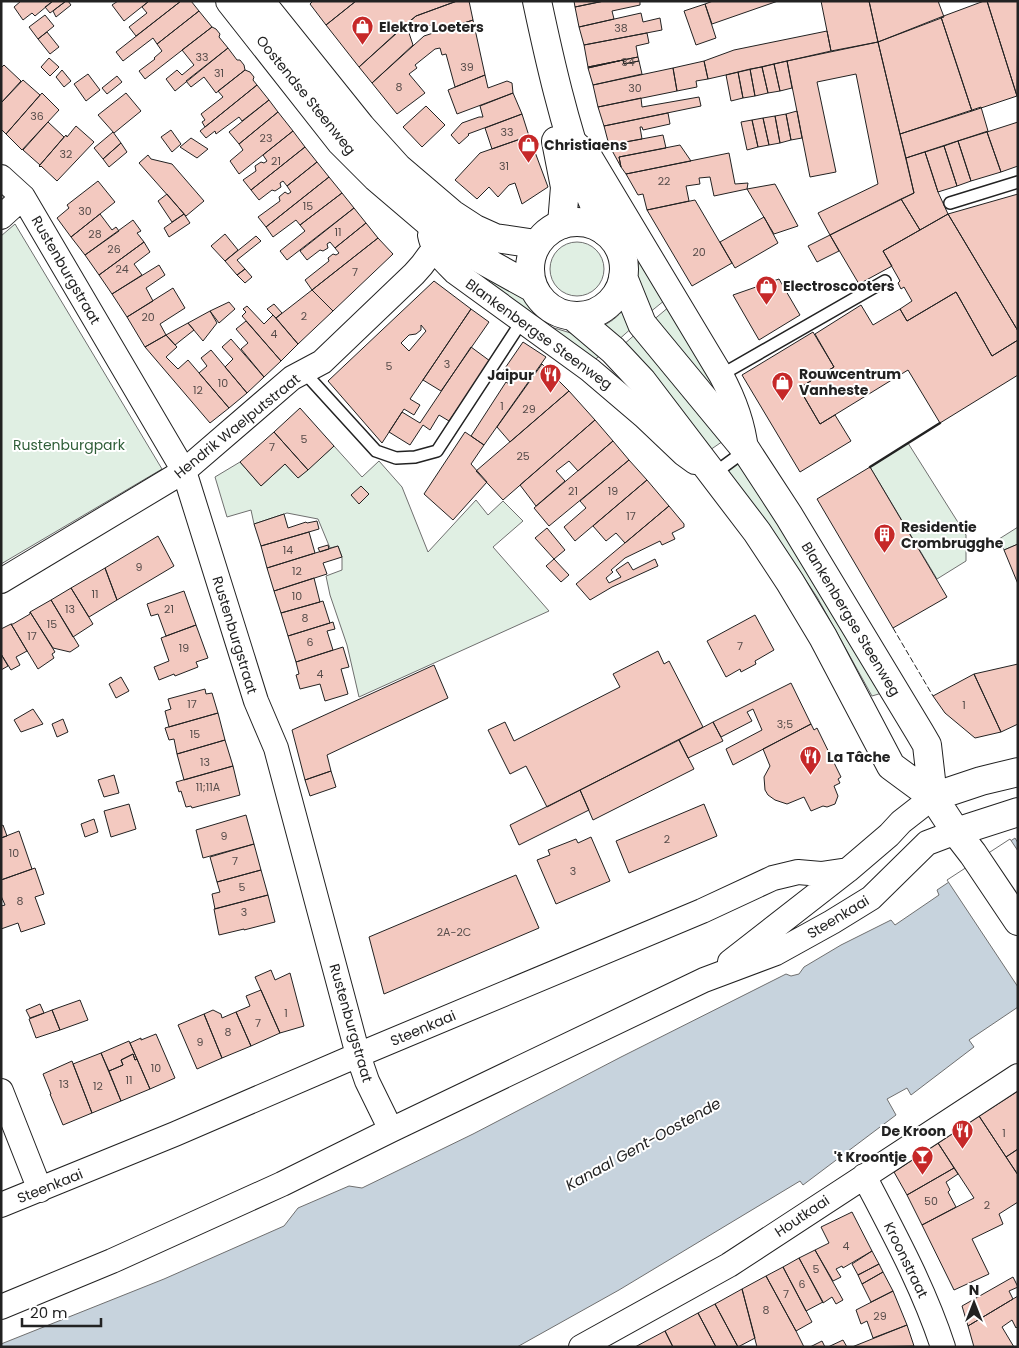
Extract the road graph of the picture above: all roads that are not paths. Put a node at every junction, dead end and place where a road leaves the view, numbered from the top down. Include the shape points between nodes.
1 (230, 1) edge
2 (260, 1) edge
3 (537, 1) edge
4 (550, 63) junction
5 (572, 140) junction
6 (1, 177) edge
7 (1018, 182) edge
8 (23, 197) junction
9 (950, 203) dead end
10 (1, 216) edge
11 (562, 224) junction
12 (605, 231) junction
13 (436, 235) junction
14 (536, 244) junction
15 (623, 278) junction
16 (885, 281) dead end
17 (533, 288) junction
18 (574, 317) junction
19 (522, 320) junction
20 (304, 372) junction
21 (721, 375) junction
22 (746, 450) junction
23 (184, 471) junction
24 (712, 475) junction
25 (1, 581) edge
26 (1018, 772) edge
27 (933, 798) junction
28 (1018, 812) edge
29 (956, 832) junction
30 (848, 870) junction
31 (1018, 921) edge
32 (704, 980) junction
33 (358, 1055) junction
34 (1018, 1076) edge
35 (1, 1091) edge
36 (391, 1130) junction
37 (864, 1176) junction
38 (40, 1190) junction
39 (1, 1205) edge
40 (1, 1307) edge
41 (581, 1347) edge
42 (943, 1347) edge

1 - 13 main road, Oostendse Steenweg via 341,142
2 - 14 main road, Oostendse Steenweg via 398,168 452,214 475,229 495,238
3 - 4 main road, Blankenbergse Steenweg
4 - 5 main road, Blankenbergse Steenweg
4 - 11 main road, Blankenbergse Steenweg via 547,94 565,188
5 - 12 main road, Blankenbergse Steenweg
5 - 21 street, Blankenbergse Steenweg via 589,155
6 - 8 street, Rustenburgstraat
7 - 9 lane
8 - 10 street
8 - 23 street, Rustenburgstraat
11 - 12 main road via 585,222
11 - 14 main road via 548,231
12 - 15 main road, Blankenbergse Steenweg via 616,242 623,257
13 - 17 main road, Oostendse Steenweg
13 - 19 street, Blankenbergse Steenweg via 441,259
13 - 20 street, Hendrik Waelputstraat via 414,274 322,362
14 - 17 main road via 530,258
15 - 18 main road, Blankenbergse Steenweg via 620,290 609,305 593,314
15 - 22 main road, Blankenbergse Steenweg via 642,324
16 - 21 lane
17 - 18 main road, Blankenbergse Steenweg via 543,303 557,313
18 - 24 main road, Blankenbergse Steenweg via 642,380
19 - 20 lane via 437,450 415,458 396,458 376,451
19 - 24 street, Blankenbergse Steenweg via 590,370
20 - 23 street, Hendrik Waelputstraat via 292,378
21 - 22 street, Blankenbergse Steenweg via 744,428
22 - 24 lane
22 - 27 main road, Blankenbergse Steenweg via 927,745
23 - 25 street, Hendrik Waelputstraat
23 - 33 street, Rustenburgstraat via 256,701 276,748
24 - 27 main road, Blankenbergse Steenweg via 757,532 790,582 890,766
26 - 27 main road
27 - 29 main road, Blankenbergse Steenweg
27 - 30 street, Steenkaai
28 - 29 main road
29 - 31 main road, Blankenbergse Steenweg
29 - 32 street, Steenkaai via 927,843 871,898 832,922 776,953
30 - 32 street, Steenkaai
30 - 33 street, Steenkaai via 822,874 798,872 773,878 694,915
32 - 36 street, Steenkaai
33 - 36 street, Rustenburgstraat
33 - 38 street, Steenkaai
34 - 37 street, Houtkaai
35 - 38 street
36 - 40 street, Steenkaai via 273,1188
37 - 41 street, Houtkaai via 729,1265
37 - 42 street, Kroonstraat via 913,1270
38 - 39 street, Steenkaai

